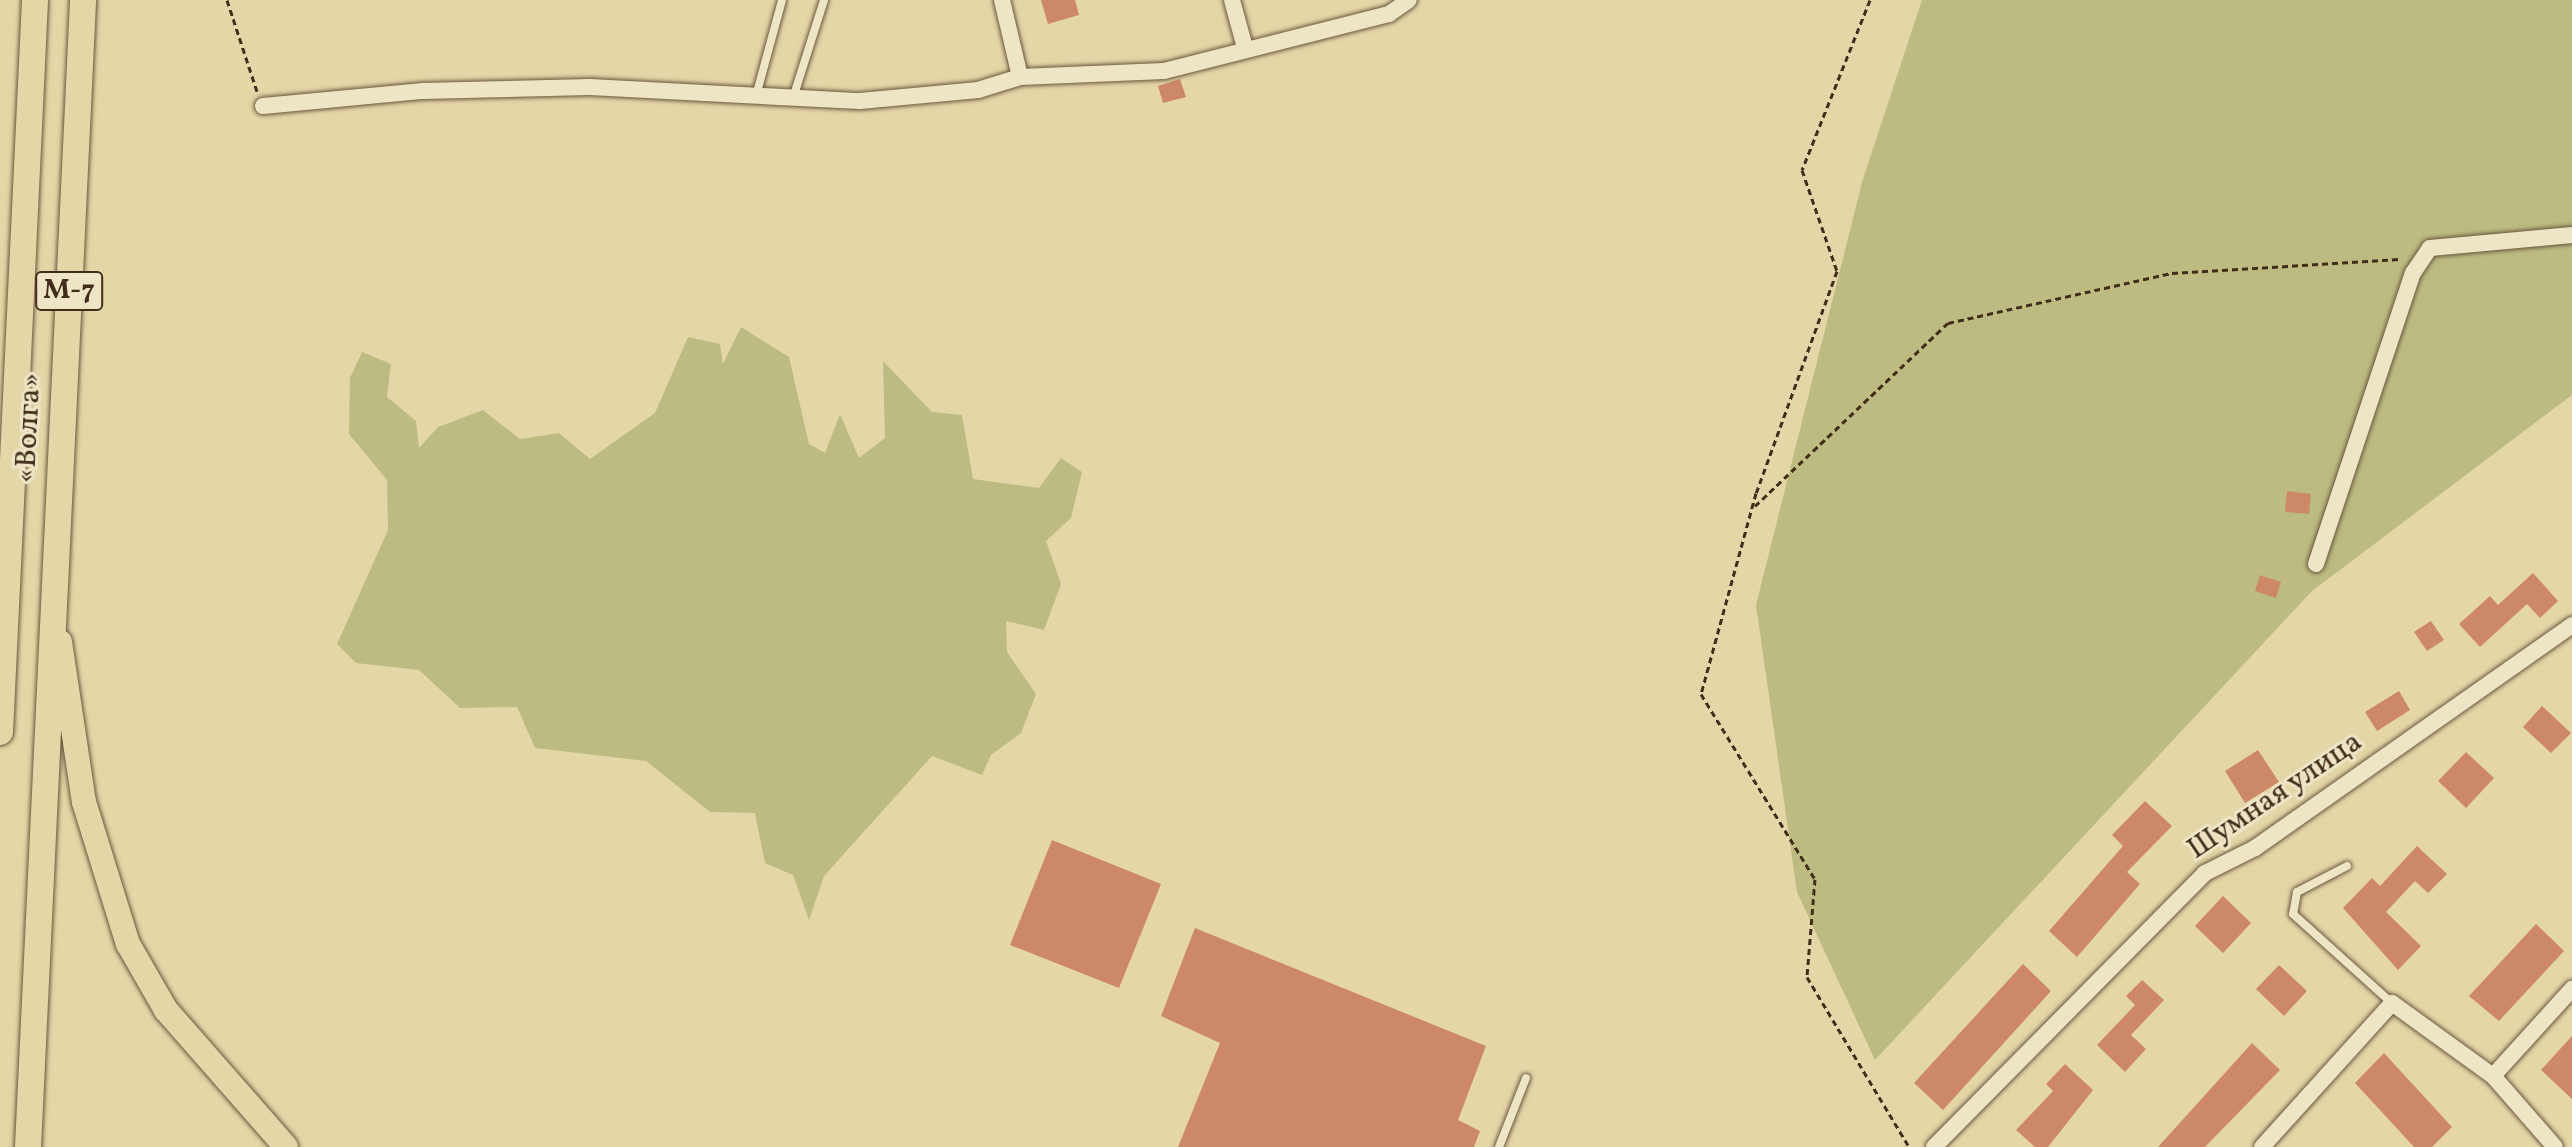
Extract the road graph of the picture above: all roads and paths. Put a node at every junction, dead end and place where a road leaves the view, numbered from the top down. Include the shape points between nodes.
1 (35, 0) edge
2 (83, 0) edge
3 (227, 0) edge
4 (782, 0) edge
5 (824, 0) edge
6 (1002, 0) edge
7 (1232, 0) edge
8 (1409, 0) edge
9 (1870, 0) edge
10 (1245, 48) junction
11 (1020, 77) junction
12 (756, 96) junction
13 (793, 98) junction
14 (263, 106) joint
15 (2572, 235) edge
16 (2430, 248) junction
17 (20, 256) junction
18 (0, 379) edge
19 (1752, 509) junction
20 (2316, 564) dead end
21 (53, 582) junction
22 (2572, 625) edge
23 (0, 732) edge
24 (2347, 866) dead end
25 (2572, 989) edge
26 (2392, 1003) junction
27 (2493, 1076) junction
28 (1526, 1078) dead end
29 (28, 1147) edge
30 (286, 1147) edge
31 (1499, 1147) edge
32 (1909, 1147) edge
33 (1934, 1147) edge
34 (2262, 1147) edge
35 (2555, 1147) edge

1 - 17 highway, «Волга» / М-7
2 - 21 highway, «Волга» / М-7
3 - 14 path
4 - 12 lane
5 - 13 lane
6 - 11 street
7 - 10 street
8 - 10 street via 1389,14
9 - 19 path via 1802,170 1837,271
10 - 11 street via 1164,71
11 - 13 street via 978,90 860,101
12 - 13 street
12 - 14 street via 575,87
15 - 16 street
16 - 19 path via 2411,259 2172,273 1948,323
16 - 20 street via 2413,273
17 - 18 highway
17 - 23 highway, «Волга» / М-7
19 - 32 path via 1701,694 1815,879 1807,977
21 - 29 highway, «Волга» / М-7
21 - 30 main road via 70,728 112,906 166,1010
22 - 33 street, Шумная улица via 2255,848 2205,873
24 - 26 lane via 2297,892 2293,914
25 - 27 street
26 - 27 street
26 - 34 street
27 - 35 street
28 - 31 lane

